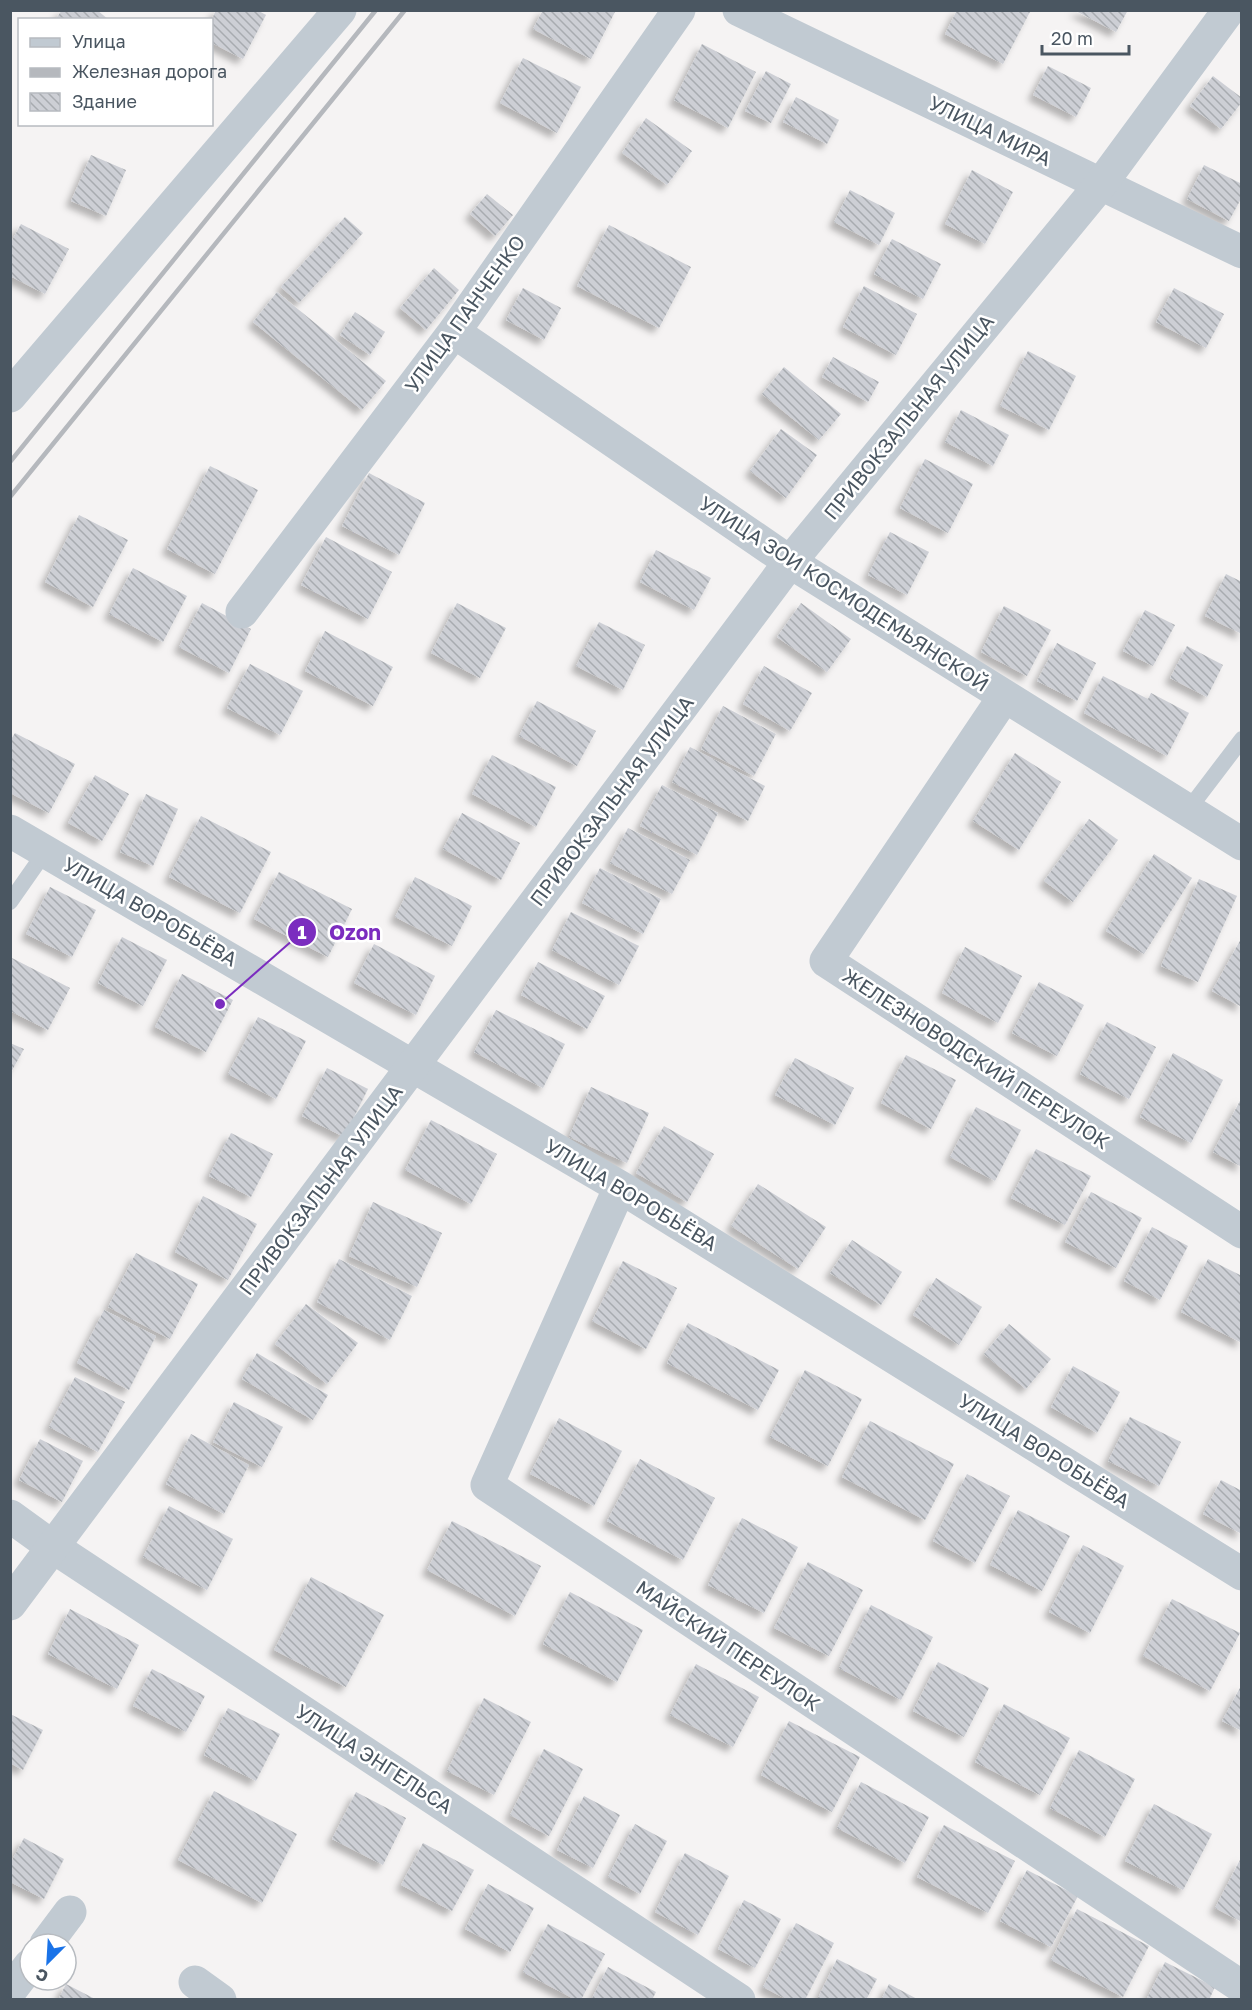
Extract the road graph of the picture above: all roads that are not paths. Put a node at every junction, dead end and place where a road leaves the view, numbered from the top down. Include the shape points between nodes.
1 (340, 10) edge
2 (679, 10) edge
3 (739, 10) edge
4 (1229, 10) edge
5 (1101, 184) junction
6 (1242, 252) edge
7 (454, 332) junction
8 (10, 396) edge
9 (790, 562) junction
10 (242, 612) dead end
11 (1004, 698) junction
12 (1242, 739) edge
13 (1188, 810) junction
14 (10, 831) edge
15 (1242, 844) edge
16 (45, 852) junction
17 (10, 903) edge
18 (415, 1066) junction
19 (620, 1187) junction
20 (1242, 1232) edge
21 (10, 1515) edge
22 (53, 1546) junction
23 (1242, 1574) edge
24 (10, 1604) edge
25 (70, 1912) dead end
26 (55, 1932) edge
27 (1242, 1987) edge
28 (739, 2000) edge

1 - 8 street
2 - 7 street, УЛИЦА ПАНЧЕНКО
3 - 5 street, УЛИЦА МИРА
4 - 5 street, ПРИВОКЗАЛЬНАЯ УЛИЦА
5 - 6 street, УЛИЦА МИРА
5 - 9 street, ПРИВОКЗАЛЬНАЯ УЛИЦА
7 - 9 street, УЛИЦА ЗОИ КОСМОДЕМЬЯНСКОЙ
7 - 10 street, УЛИЦА ПАНЧЕНКО
9 - 11 street, УЛИЦА ЗОИ КОСМОДЕМЬЯНСКОЙ
9 - 18 street, ПРИВОКЗАЛЬНАЯ УЛИЦА
11 - 13 street, УЛИЦА ЗОИ КОСМОДЕМЬЯНСКОЙ
11 - 20 street, ЖЕЛЕЗНОВОДСКИЙ ПЕРЕУЛОК via 826,962
12 - 13 lane
13 - 15 street, УЛИЦА ЗОИ КОСМОДЕМЬЯНСКОЙ
14 - 16 street, УЛИЦА ВОРОБЬЁВА
16 - 17 lane
16 - 18 street, УЛИЦА ВОРОБЬЁВА
18 - 19 street, УЛИЦА ВОРОБЬЁВА
18 - 22 street, ПРИВОКЗАЛЬНАЯ УЛИЦА
19 - 23 street, УЛИЦА ВОРОБЬЁВА
19 - 27 street, МАЙСКИЙ ПЕРЕУЛОК via 487,1485
21 - 22 street, УЛИЦА ЭНГЕЛЬСА
22 - 24 street, ПРИВОКЗАЛЬНАЯ УЛИЦА
22 - 28 street, УЛИЦА ЭНГЕЛЬСА
25 - 26 street

